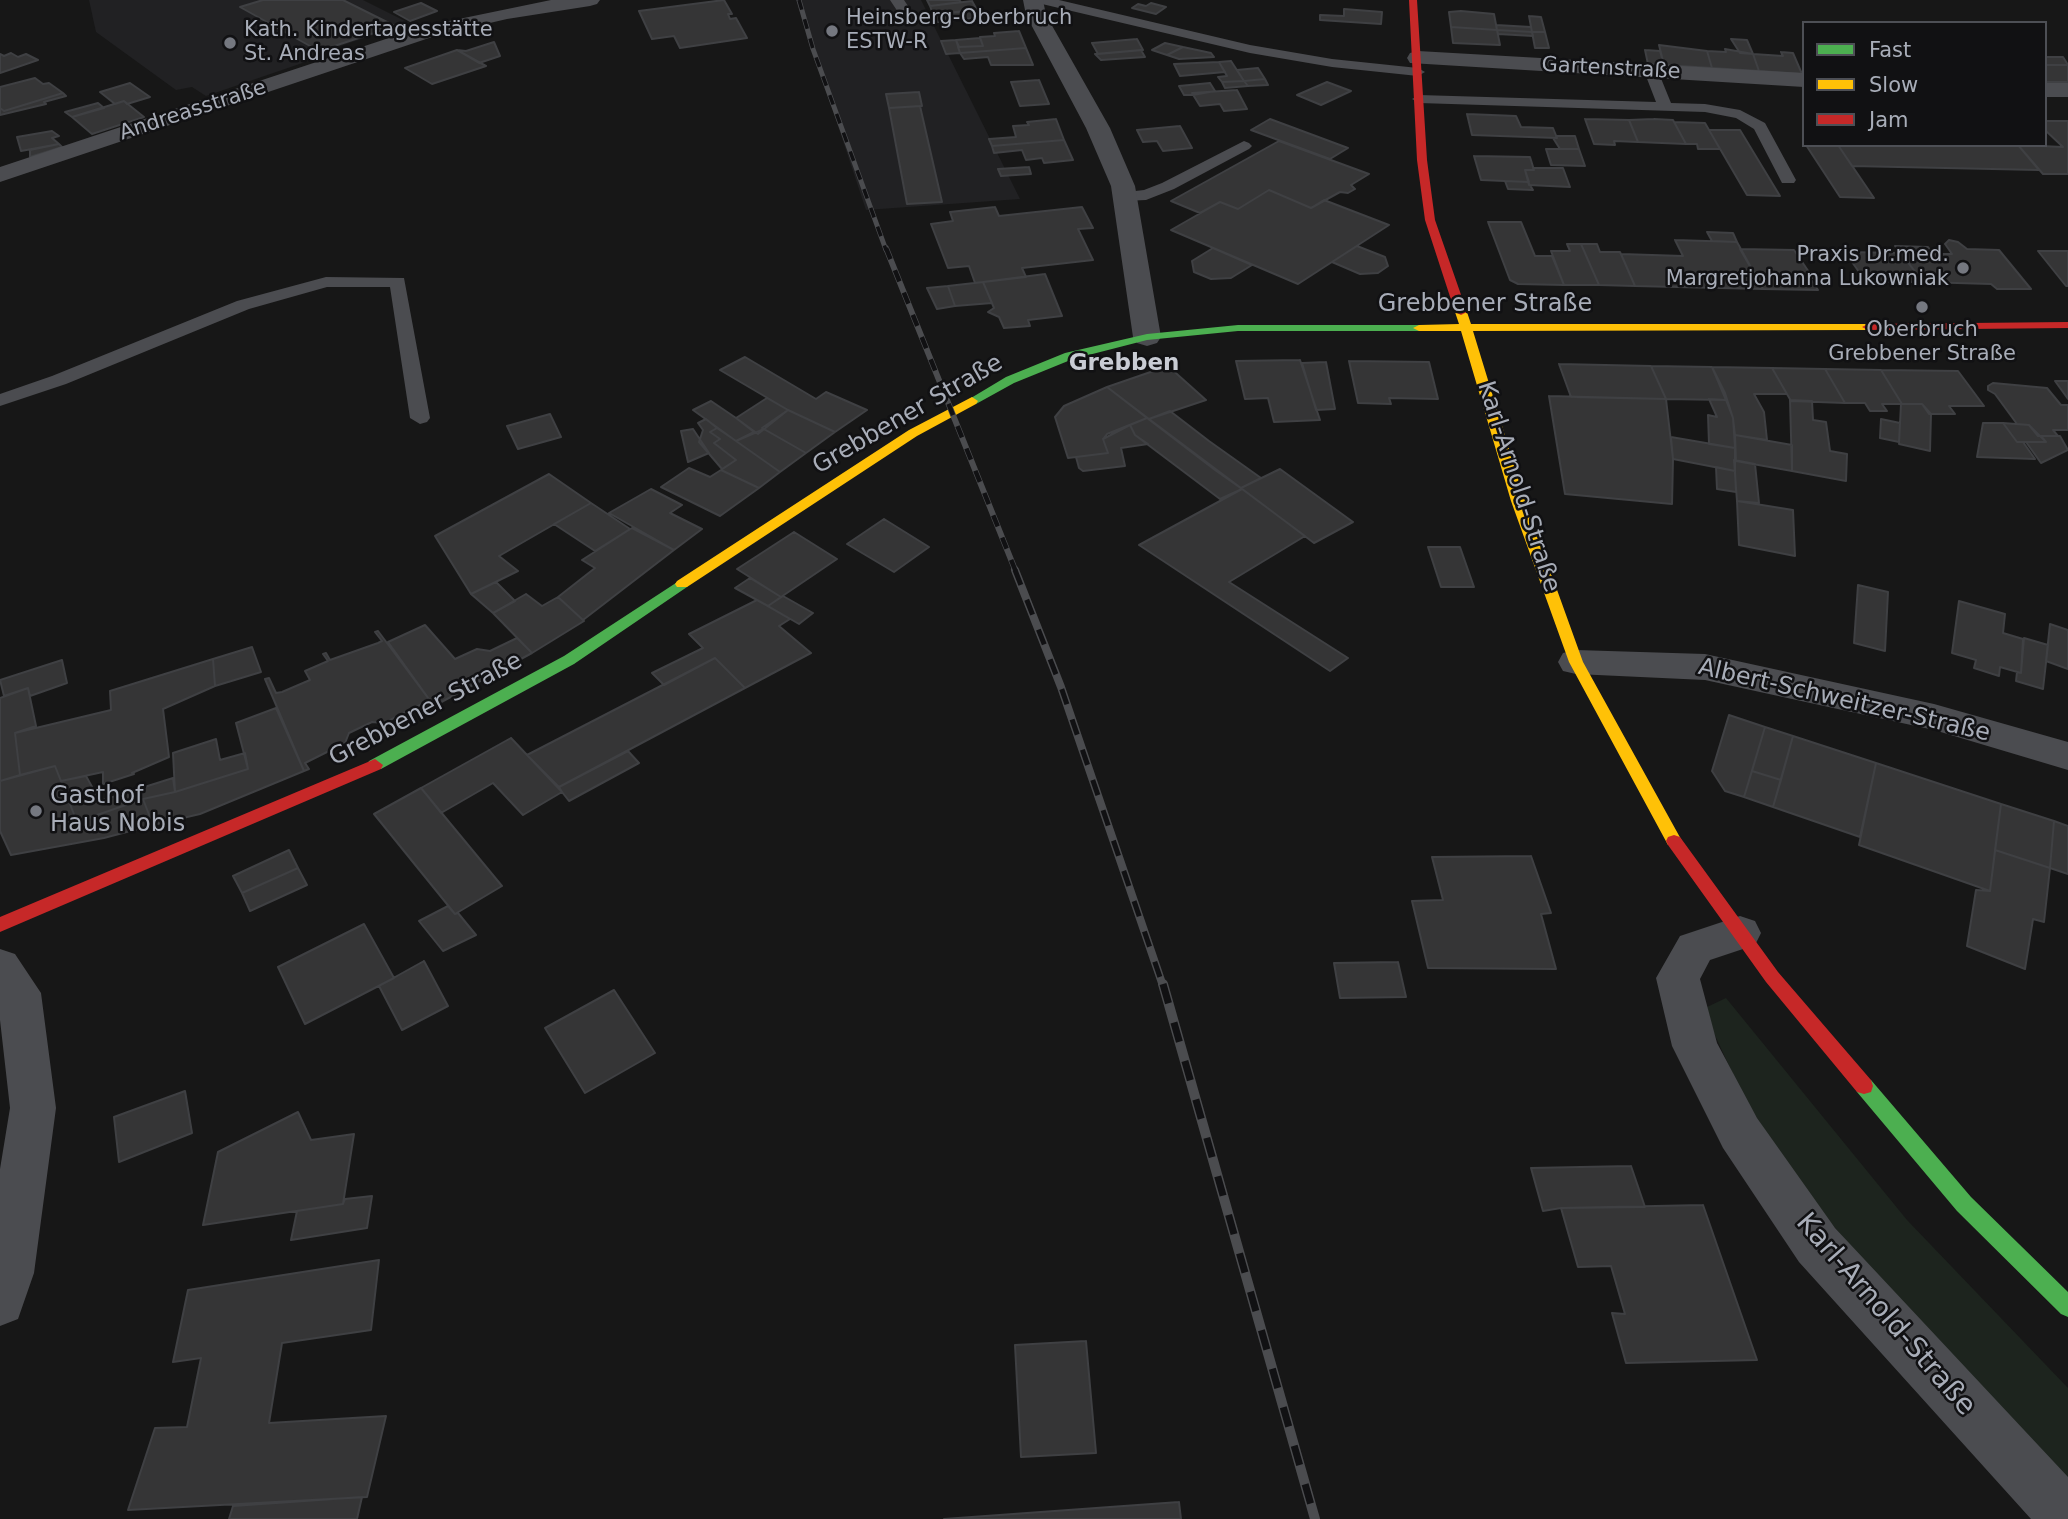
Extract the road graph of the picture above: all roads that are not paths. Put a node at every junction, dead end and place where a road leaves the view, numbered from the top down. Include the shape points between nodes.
1 (590, 0) edge
2 (897, 0) edge
3 (1033, 0) edge
4 (1042, 0) edge
5 (1413, 0) edge
6 (905, 12) dead end
7 (1418, 65) junction
8 (1651, 71) junction
9 (1802, 80) edge
10 (2047, 90) edge
11 (2068, 90) edge
12 (1419, 99) junction
13 (1665, 107) junction
14 (1244, 146) dead end
15 (0, 174) edge
16 (1788, 180) dead end
17 (1124, 196) junction
18 (2068, 325) edge
19 (1467, 329) junction
20 (1147, 337) junction
21 (0, 400) edge
22 (420, 418) dead end
23 (1576, 662) junction
24 (2068, 756) edge
25 (0, 925) edge
26 (1740, 933) junction
27 (0, 967) edge
28 (0, 1301) edge
29 (2068, 1307) edge
30 (2068, 1518) edge

1 - 15 street, Andreasstraße via 432,30
2 - 6 lane
3 - 17 street via 1036,15 1098,128
4 - 7 lane via 1250,49 1346,65
5 - 7 street, Karl-Arnold-Straße
7 - 8 street, Gartenstraße
7 - 12 street, Karl-Arnold-Straße
8 - 9 street, Gartenstraße
8 - 13 lane
10 - 11 street
12 - 13 lane
12 - 19 street, Karl-Arnold-Straße via 1430,220
13 - 16 lane via 1740,114 1760,126
14 - 17 lane via 1168,186 1146,195
17 - 20 street
18 - 19 street, Grebbener Straße
19 - 20 street, Grebbener Straße via 1238,328
19 - 23 street, Karl-Arnold-Straße via 1518,501
20 - 25 street, Grebbener Straße via 1069,356 953,410 769,524 569,660 357,775
21 - 22 lane via 243,305 326,282 398,282
23 - 24 street, Albert-Schweitzer-Straße via 1705,667 1934,718
23 - 26 street, Karl-Arnold-Straße via 1668,833
26 - 29 street, Karl-Arnold-Straße via 1964,1203
26 - 30 street, Karl-Arnold-Straße via 1695,948 1678,978 1695,1046 1740,1133 1816,1245
27 - 28 street via 19,993 33,1108 9,1273

